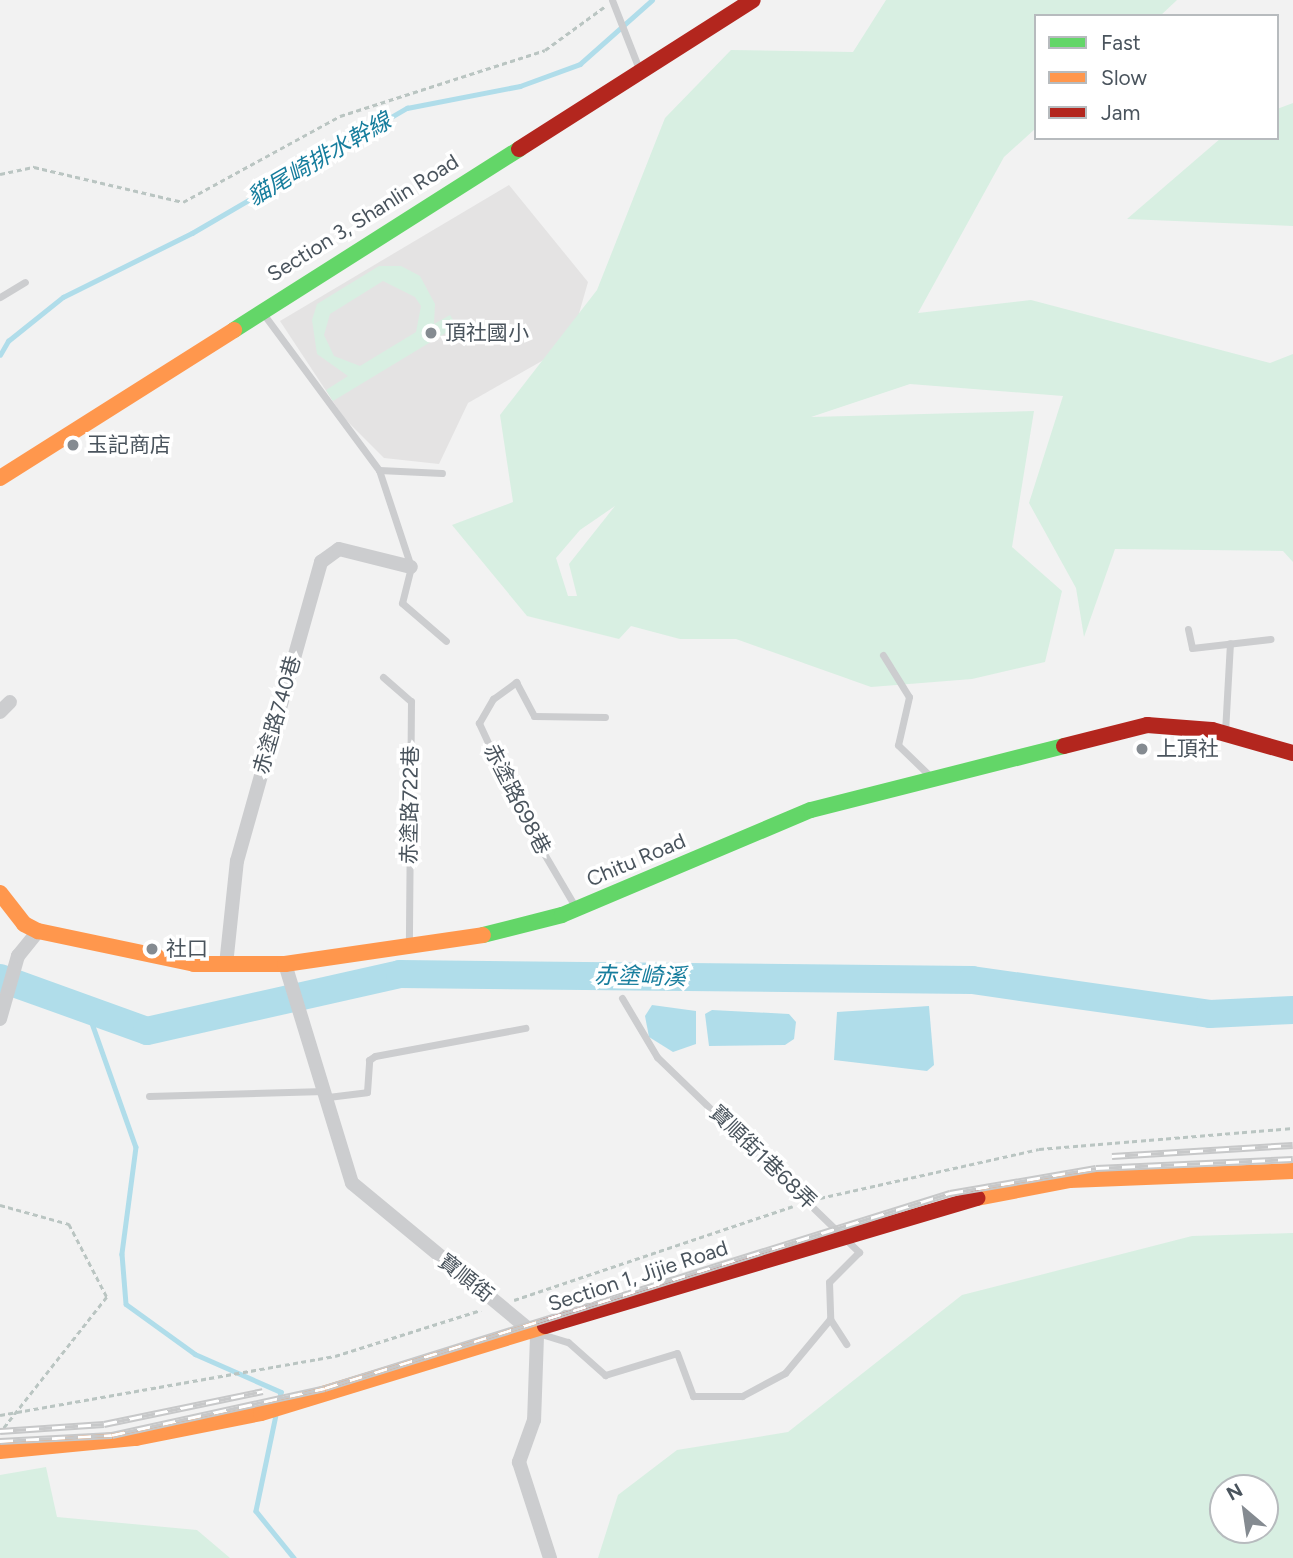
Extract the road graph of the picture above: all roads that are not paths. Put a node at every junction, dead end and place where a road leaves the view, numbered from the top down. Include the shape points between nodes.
1 (612, 0) edge
2 (753, 0) edge
3 (639, 69) junction
4 (25, 282) dead end
5 (0, 297) edge
6 (259, 309) junction
7 (379, 470) junction
8 (442, 473) dead end
9 (0, 478) edge
10 (411, 567) junction
11 (1188, 629) dead end
12 (1270, 639) dead end
13 (446, 641) dead end
14 (1230, 643) junction
15 (883, 655) dead end
16 (383, 677) dead end
17 (605, 717) dead end
18 (1225, 733) junction
19 (1293, 753) edge
20 (932, 779) junction
21 (0, 893) edge
22 (576, 908) junction
23 (38, 931) junction
24 (409, 946) junction
25 (285, 964) junction
26 (226, 965) junction
27 (622, 998) dead end
28 (3, 1001) edge
29 (0, 1019) edge
30 (525, 1028) dead end
31 (328, 1094) junction
32 (149, 1096) dead end
33 (1293, 1171) edge
34 (838, 1233) junction
35 (830, 1319) junction
36 (534, 1332) junction
37 (846, 1344) dead end
38 (0, 1451) edge
39 (550, 1558) edge

1 - 3 lane
2 - 3 street, Section 3, Shanlin Road
3 - 6 street, Section 3, Shanlin Road
4 - 5 lane
6 - 7 lane
6 - 9 street, Section 3, Shanlin Road
7 - 8 lane
7 - 10 lane
10 - 13 lane via 402,603
10 - 26 street, 赤塗路740巷 via 339,549 321,562 237,861
11 - 14 lane via 1192,648
12 - 14 lane
14 - 18 lane
15 - 20 lane via 909,697 898,745
16 - 24 lane, 赤塗路722巷 via 411,701
17 - 22 lane, 赤塗路698巷 via 534,716 516,682 493,699 479,723 523,818
18 - 19 street, Chitu Road
18 - 20 street, Chitu Road via 1147,725
20 - 22 street, Chitu Road via 811,810
21 - 23 street, Chitu Road via 24,924
22 - 24 street, Chitu Road via 504,932
23 - 26 street, Chitu Road via 175,961
23 - 28 street via 18,956
24 - 25 street, Chitu Road
25 - 26 street, Chitu Road
25 - 31 street, 寶順街
27 - 34 lane, 寶順街1巷68弄 via 657,1057 811,1200
28 - 29 street
30 - 31 lane via 375,1056 369,1060 368,1091
31 - 32 lane
31 - 36 street, 寶順街 via 340,1156 352,1183
33 - 34 street, Section 1, Jijie Road via 1070,1180
34 - 35 lane, 寶順街1巷68弄 via 859,1252 829,1282
34 - 36 street, Section 1, Jijie Road
35 - 36 lane via 785,1373 742,1396 693,1396 677,1353 605,1375 568,1342
35 - 37 lane
36 - 38 street, Section 1, Jijie Road via 266,1411 136,1438
36 - 39 street via 534,1420 519,1462

